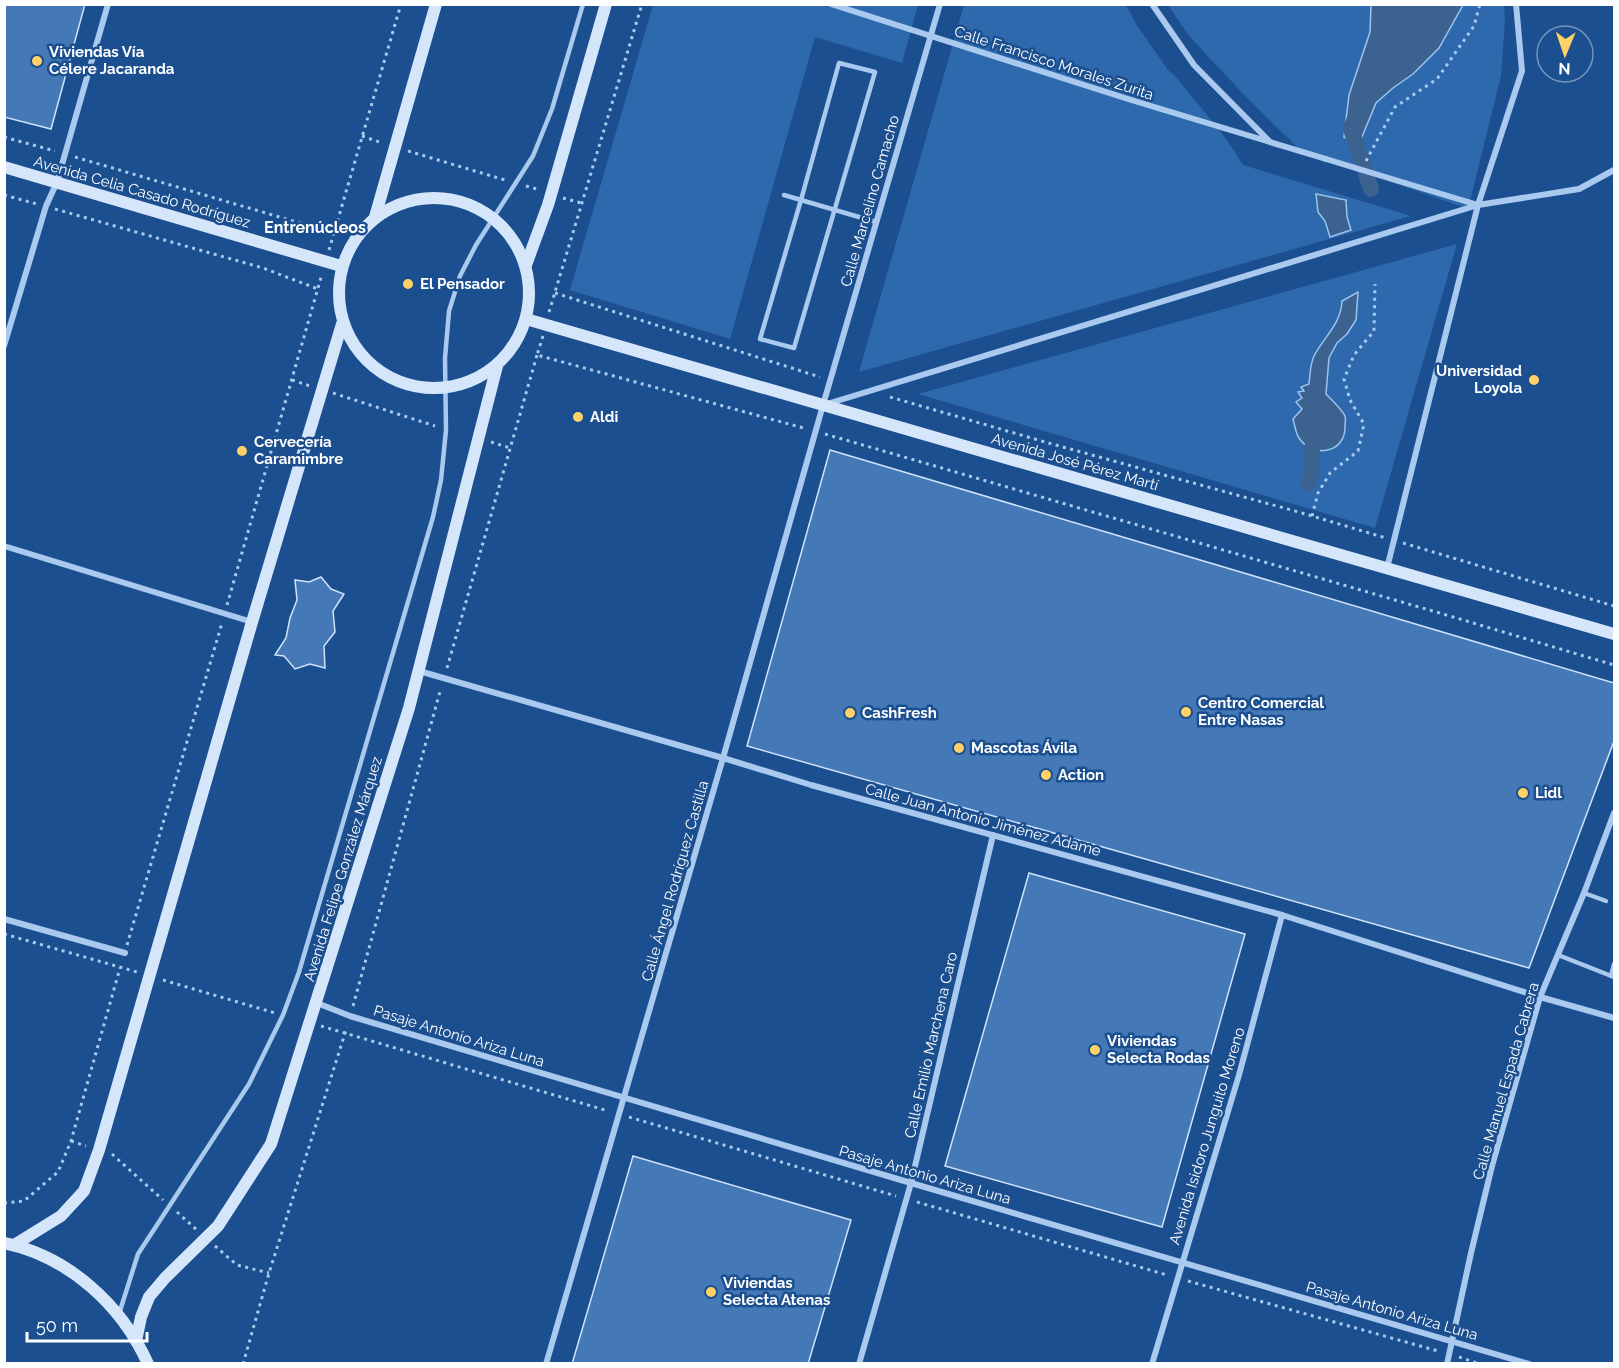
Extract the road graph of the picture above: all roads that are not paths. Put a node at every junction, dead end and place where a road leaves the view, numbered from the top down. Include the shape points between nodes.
1 (108, 4) edge
2 (436, 4) edge
3 (583, 4) edge
4 (606, 4) edge
5 (831, 4) edge
6 (940, 4) edge
7 (1152, 4) edge
8 (1516, 4) edge
9 (931, 36) junction
10 (1270, 142) junction
11 (4, 167) edge
12 (1614, 170) edge
13 (57, 182) junction
14 (784, 195) dead end
15 (801, 200) junction
16 (1478, 205) junction
17 (835, 210) junction
18 (375, 217) junction
19 (494, 218) junction
20 (876, 222) junction
21 (526, 265) junction
22 (341, 266) junction
23 (526, 319) junction
24 (342, 324) junction
25 (4, 346) edge
26 (497, 366) junction
27 (446, 387) junction
28 (823, 405) junction
29 (4, 546) edge
30 (1387, 569) junction
31 (252, 622) junction
32 (1614, 634) edge
33 (419, 671) junction
34 (723, 758) junction
35 (1614, 813) edge
36 (993, 835) junction
37 (1584, 893) junction
38 (1606, 901) dead end
39 (1282, 915) junction
40 (4, 919) edge
41 (125, 953) road end
42 (1558, 955) junction
43 (1614, 964) edge
44 (1613, 976) edge
45 (1540, 997) junction
46 (317, 1004) junction
47 (1614, 1018) edge
48 (624, 1098) junction
49 (911, 1183) junction
50 (9, 1244) edge
51 (1181, 1263) junction
52 (119, 1315) junction
53 (136, 1341) junction
54 (1452, 1341) junction
55 (147, 1361) edge
56 (159, 1364) edge
57 (546, 1364) edge
58 (859, 1364) edge
59 (1152, 1364) edge
60 (1447, 1364) edge
61 (1529, 1364) edge

1 - 13 street
2 - 18 main road
3 - 19 lane via 552,110 533,156
4 - 21 main road via 551,194
5 - 9 street, Calle Francisco Morales Zurita
6 - 9 street, Calle Marcelino Camacho
7 - 10 street, Calle Francisco Morales Zurita via 1194,65
8 - 16 street via 1522,71
9 - 10 street, Calle Francisco Morales Zurita
9 - 20 street, Calle Marcelino Camacho
10 - 16 street, Calle Francisco Morales Zurita, bridge
11 - 13 main road, Avenida Celia Casado Rodríguez
12 - 16 street, Calle Francisco Morales Zurita via 1579,189
13 - 22 main road, Avenida Celia Casado Rodríguez
13 - 25 street via 46,206
14 - 15 lane
15 - 17 lane
15 - 17 lane via 839,63 875,72
15 - 17 lane via 760,339 794,348
16 - 28 street
16 - 30 street
17 - 20 lane
18 - 19 main road via 402,202 432,197 463,201
18 - 22 main road via 358,234
19 - 21 main road via 512,237
19 - 27 lane via 460,276 449,311
20 - 28 street, Calle Marcelino Camacho
21 - 23 main road via 530,291
22 - 24 main road via 338,300
23 - 26 main road via 515,344
23 - 28 main road, Avenida José Pérez Martí
24 - 27 main road via 357,351 380,372 408,385
24 - 31 main road
26 - 27 main road via 470,382
26 - 33 main road, Avenida Felipe González Márquez
27 - 52 lane via 446,430 433,517 300,972 249,1084 138,1254
28 - 30 main road, Avenida José Pérez Martí
28 - 34 street, Calle Ángel Rodríguez Castilla
29 - 31 street
30 - 32 main road, Avenida José Pérez Martí
31 - 50 main road via 84,1191 61,1216
33 - 34 street, Calle Juan Antonio Jiménez Adame
33 - 46 main road, Avenida Felipe González Márquez
34 - 36 street, Calle Juan Antonio Jiménez Adame
34 - 48 street, Calle Ángel Rodríguez Castilla
35 - 37 street, Calle Manuel Espada Cabrera
36 - 39 street, Calle Juan Antonio Jiménez Adame
36 - 49 street, Calle Emilio Marchena Caro
37 - 38 lane
37 - 42 street, Calle Manuel Espada Cabrera
39 - 45 street, Calle Juan Antonio Jiménez Adame
39 - 51 street, Avenida Isidoro Junguito Moreno via 1239,1075
40 - 41 street
42 - 44 lane
42 - 45 street, Calle Manuel Espada Cabrera
43 - 44 lane
45 - 47 street, Calle Juan Antonio Jiménez Adame
45 - 54 street, Calle Manuel Espada Cabrera via 1492,1166
46 - 48 street, Pasaje Antonio Ariza Luna
46 - 53 main road, Avenida Felipe González Márquez via 272,1144 218,1226 150,1297
48 - 49 street, Pasaje Antonio Ariza Luna
48 - 57 street, Calle Ángel Rodríguez Castilla
49 - 51 street, Pasaje Antonio Ariza Luna
49 - 58 street, Calle Emilio Marchena Caro
50 - 52 main road via 68,1270 92,1287
51 - 54 street, Pasaje Antonio Ariza Luna
51 - 59 street, Avenida Isidoro Junguito Moreno
52 - 53 main road
53 - 55 main road
54 - 60 street, Calle Manuel Espada Cabrera
54 - 61 street, Pasaje Antonio Ariza Luna
55 - 56 main road

